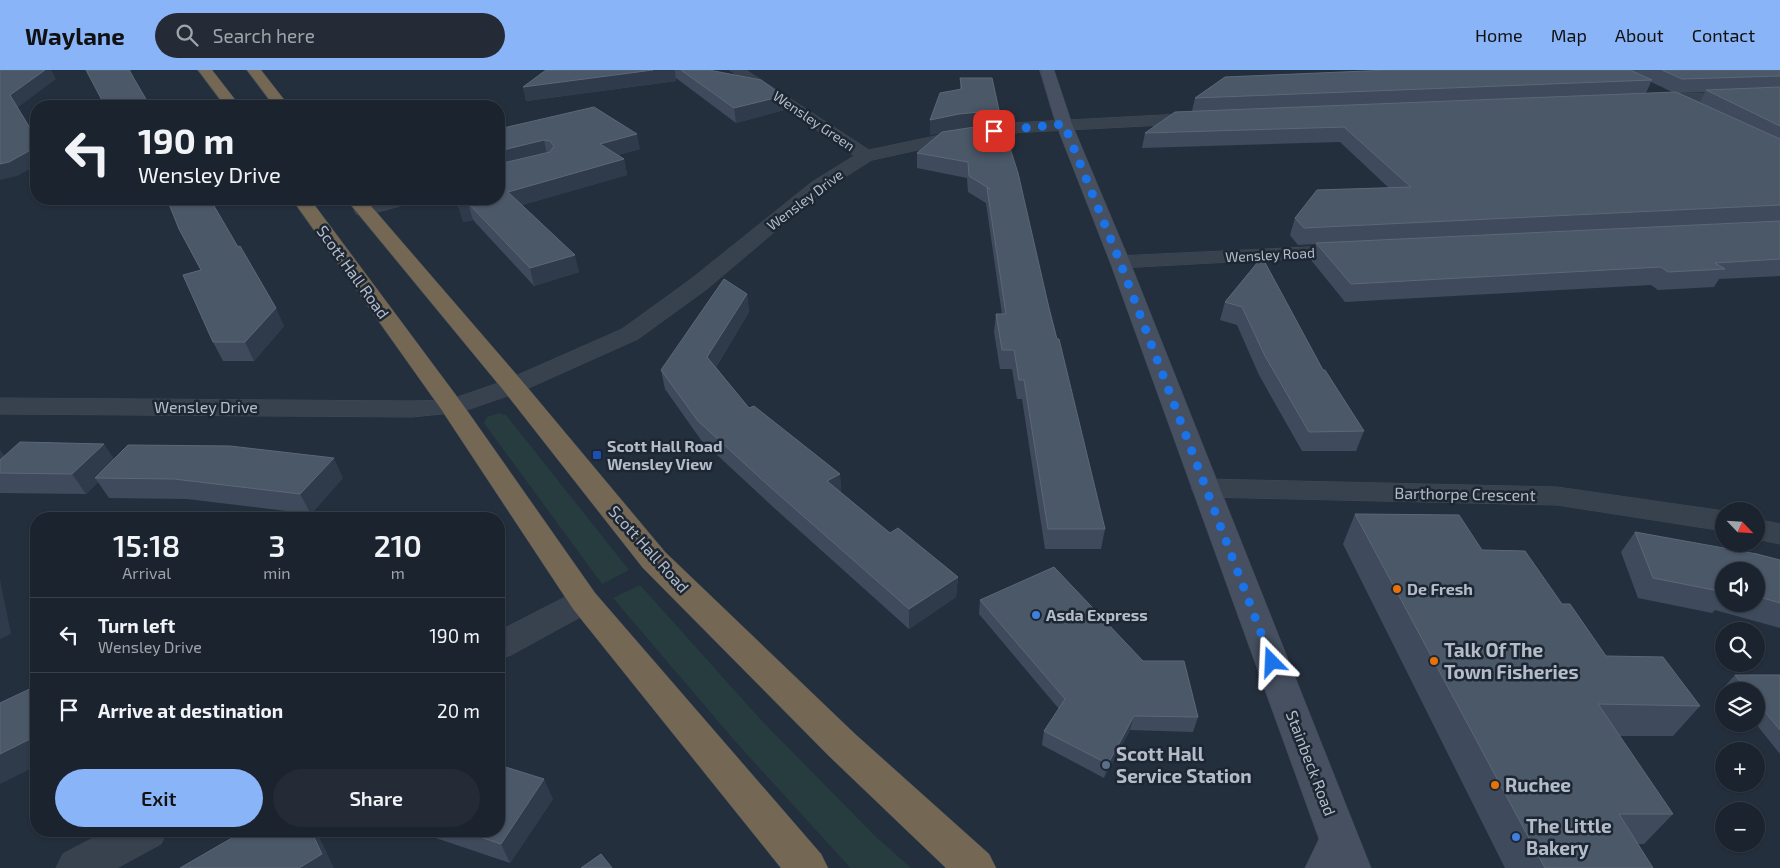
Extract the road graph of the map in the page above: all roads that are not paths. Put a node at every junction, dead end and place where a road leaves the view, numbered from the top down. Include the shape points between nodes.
1 (205, 70) edge
2 (254, 70) edge
3 (737, 70) edge
4 (1047, 70) edge
5 (1646, 86) edge
6 (1780, 95) edge
7 (1671, 98) junction
8 (228, 100) edge
9 (277, 100) edge
10 (1631, 100) edge
11 (1696, 111) edge
12 (1213, 118) edge
13 (1064, 124) junction
14 (866, 156) junction
15 (304, 205) edge
16 (360, 205) edge
17 (1367, 250) edge
18 (1120, 262) junction
19 (513, 386) junction
20 (443, 396) junction
21 (0, 406) edge
22 (1205, 488) junction
23 (1715, 520) edge
24 (1765, 531) edge
25 (1780, 534) edge
26 (584, 601) junction
27 (505, 643) edge
28 (136, 837) edge
29 (1339, 859) edge
30 (77, 868) edge
31 (807, 868) edge
32 (975, 868) edge

1 - 8 highway
2 - 9 highway
3 - 14 street, Wensley Green
4 - 13 street, Stainbeck Road
5 - 7 street
6 - 7 street
7 - 10 street
7 - 11 street
12 - 13 street, Wensley Drive
13 - 14 street, Wensley Drive via 958,136
13 - 18 street, Stainbeck Road
14 - 19 street, Wensley Drive via 818,186 699,284 630,334
15 - 20 highway, Scott Hall Road
16 - 19 highway, Scott Hall Road
17 - 18 street, Wensley Road
18 - 22 street, Stainbeck Road
19 - 20 street, Wensley Drive
19 - 32 highway, Scott Hall Road via 654,560 842,745
20 - 21 street, Wensley Drive via 412,409
20 - 26 highway, Scott Hall Road
22 - 23 street, Barthorpe Crescent via 1557,496
22 - 29 street, Stainbeck Road
24 - 25 street
26 - 27 street
26 - 31 highway, Scott Hall Road
28 - 30 street

